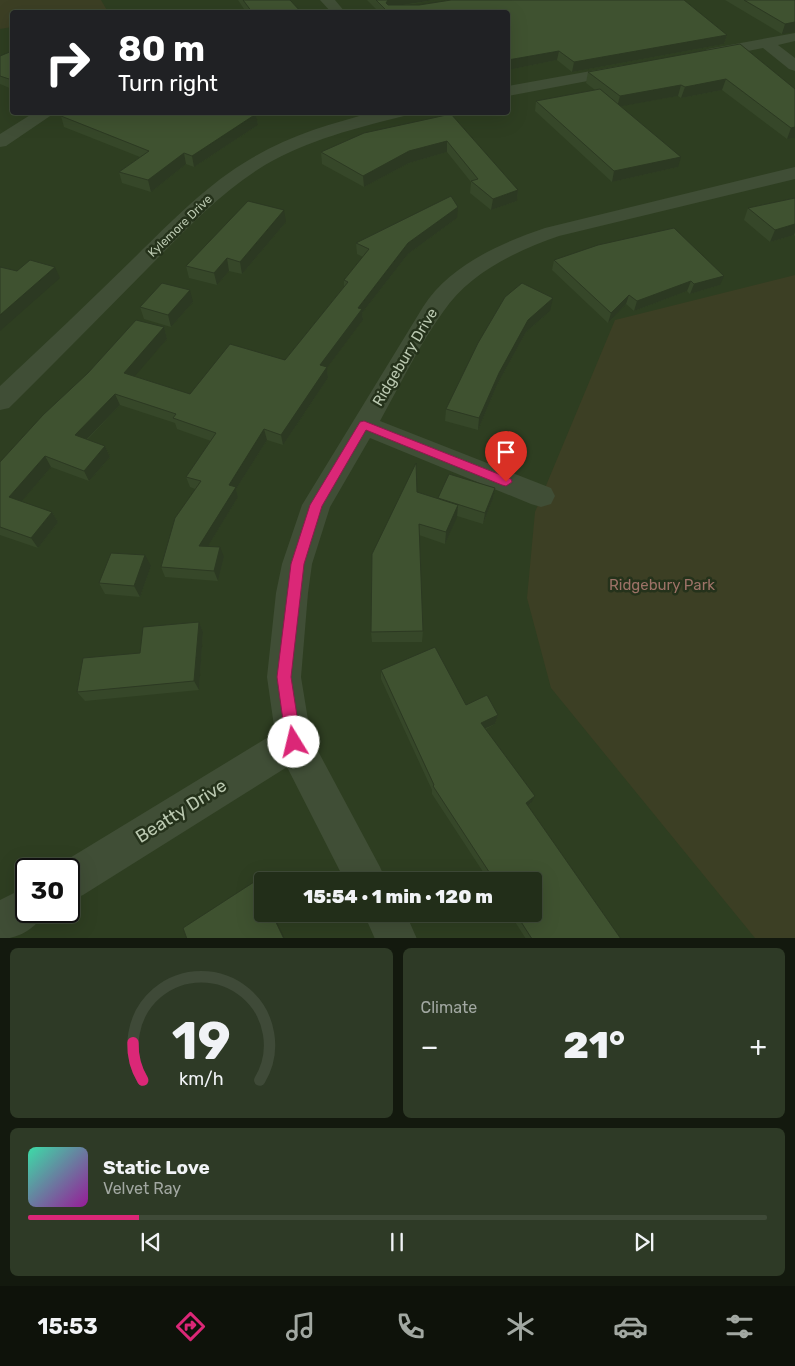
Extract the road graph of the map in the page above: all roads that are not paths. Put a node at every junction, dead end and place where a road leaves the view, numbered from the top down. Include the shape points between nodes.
1 (327, 0) edge
2 (336, 10) edge
3 (795, 37) edge
4 (766, 43) junction
5 (693, 57) edge
6 (795, 66) edge
7 (638, 68) edge
8 (510, 91) edge
9 (43, 115) edge
10 (386, 115) edge
11 (0, 142) edge
12 (795, 173) edge
13 (0, 401) edge
14 (364, 425) junction
15 (541, 496) dead end
16 (294, 742) junction
17 (361, 872) edge
18 (80, 874) edge
19 (15, 914) edge
20 (388, 922) edge
21 (0, 923) edge
22 (397, 938) edge

1 - 2 street
3 - 4 street
4 - 5 street
4 - 6 street
7 - 8 street
9 - 11 street
10 - 13 street, Kylemore Drive via 300,141 260,160 228,181
12 - 14 street, Ridgebury Drive via 552,232 489,258 452,286 434,307
14 - 15 street
14 - 16 street, Ridgebury Drive via 316,505 297,564 284,677
16 - 17 street, Ridgebury Drive
16 - 18 street, Beatty Drive
19 - 21 street
20 - 22 street

